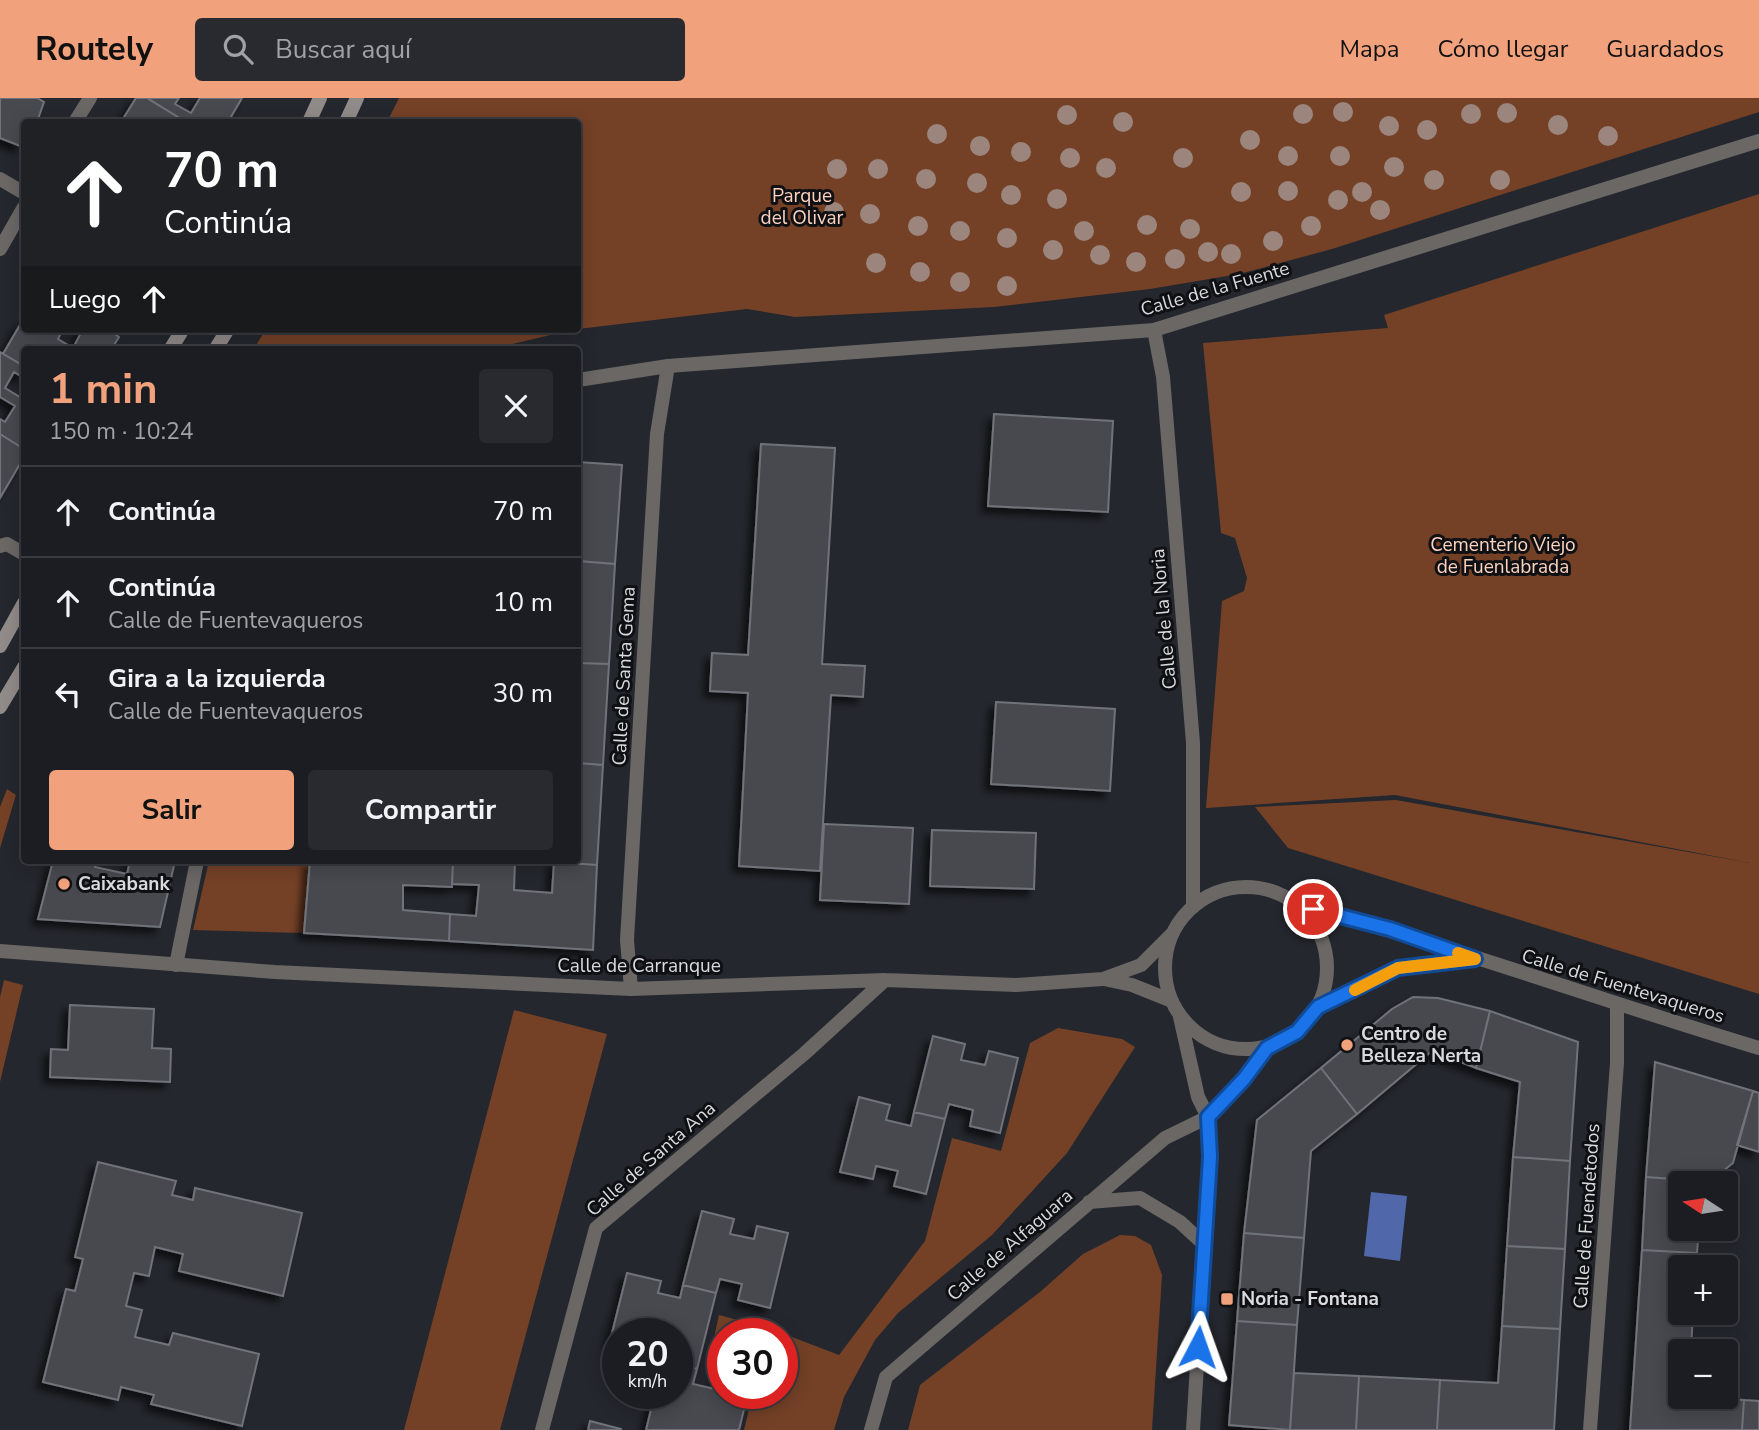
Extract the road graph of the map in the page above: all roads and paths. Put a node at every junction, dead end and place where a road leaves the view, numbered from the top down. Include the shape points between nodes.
1 (90, 98) edge
2 (320, 98) edge
3 (357, 98) edge
4 (77, 119) edge
5 (310, 119) edge
6 (347, 119) edge
7 (1759, 141) edge
8 (0, 179) edge
9 (21, 191) edge
10 (21, 212) edge
11 (0, 249) edge
12 (1154, 330) junction
13 (668, 366) junction
14 (581, 380) edge
15 (0, 546) edge
16 (21, 552) edge
17 (21, 608) edge
18 (0, 646) edge
19 (21, 672) edge
20 (0, 707) edge
21 (196, 864) edge
22 (1297, 905) junction
23 (1193, 907) junction
24 (1172, 934) junction
25 (0, 951) edge
26 (1475, 959) junction
27 (176, 965) junction
28 (1103, 979) junction
29 (885, 981) junction
30 (631, 989) junction
31 (1172, 1001) junction
32 (1617, 1004) junction
33 (1318, 1007) junction
34 (1180, 1017) junction
35 (1267, 1048) junction
36 (1759, 1048) edge
37 (1208, 1117) junction
38 (1089, 1202) junction
39 (1206, 1246) junction
40 (542, 1430) edge
41 (871, 1430) edge
42 (1193, 1430) edge
43 (1590, 1430) edge

1 - 4 street
2 - 5 main road
3 - 6 main road
7 - 12 street, Calle de la Fuente
8 - 9 street
10 - 11 street
12 - 13 street, Calle de la Fuente
12 - 23 street, Calle de la Noria via 1163,377 1193,743
13 - 14 street, Calle de la Fuente
13 - 30 street, Calle de Santa Gema via 656,448 627,940
15 - 16 street via 7,544
17 - 18 main road
19 - 20 main road
21 - 27 street
22 - 23 street via 1277,893 1253,888 1229,889
22 - 26 street, Calle de Fuentevaqueros via 1390,929
22 - 33 street via 1322,941 1326,974
23 - 24 street
24 - 28 street, Calle de Carranque via 1141,965
24 - 31 street via 1165,968
25 - 27 street, Calle de Carranque
26 - 32 street, Calle de Fuentevaqueros
26 - 33 street, Calle de Fuentevaqueros via 1398,968
27 - 30 street, Calle de Carranque
28 - 29 street, Calle de Carranque via 1016,985
28 - 31 street, Calle de Carranque
29 - 30 street, Calle de Carranque
29 - 40 street, Calle de Santa Ana via 596,1228
31 - 34 street
32 - 36 street, Calle de Fuentevaqueros
32 - 43 street, Calle de Fuendetodos via 1617,1063
33 - 35 street via 1297,1032
34 - 35 street via 1204,1039 1234,1050
34 - 37 street via 1198,1097
35 - 37 street
37 - 38 street, Calle de Alfaguara via 1165,1138
37 - 39 street
38 - 39 street via 1140,1198 1180,1222
38 - 41 street, Calle de Alfaguara via 886,1377
39 - 42 street

